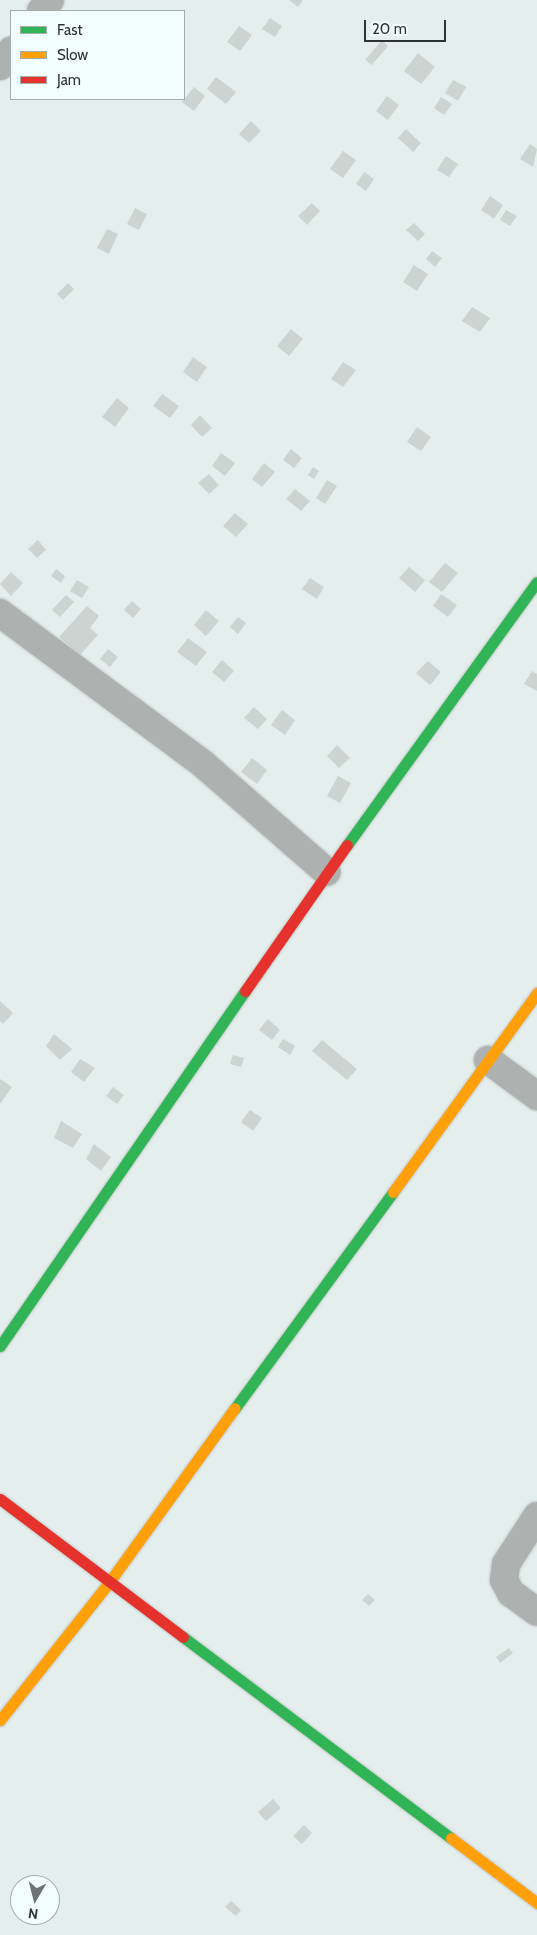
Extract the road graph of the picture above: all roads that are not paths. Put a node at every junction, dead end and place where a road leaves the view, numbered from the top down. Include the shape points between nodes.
1 (50, 0) edge
2 (42, 10) edge
3 (10, 52) edge
4 (0, 66) edge
5 (537, 582) edge
6 (0, 613) edge
7 (328, 872) junction
8 (537, 992) edge
9 (488, 1060) junction
10 (537, 1096) edge
11 (0, 1346) edge
12 (0, 1499) edge
13 (537, 1516) edge
14 (110, 1581) junction
15 (537, 1612) edge
16 (0, 1720) edge
17 (537, 1903) edge

1 - 2 street
3 - 4 street
5 - 7 street
6 - 7 street via 203,764
7 - 11 street
8 - 9 street
9 - 10 street
9 - 14 street
12 - 14 street
13 - 15 street via 506,1564 504,1580 511,1593
14 - 16 street
14 - 17 street

